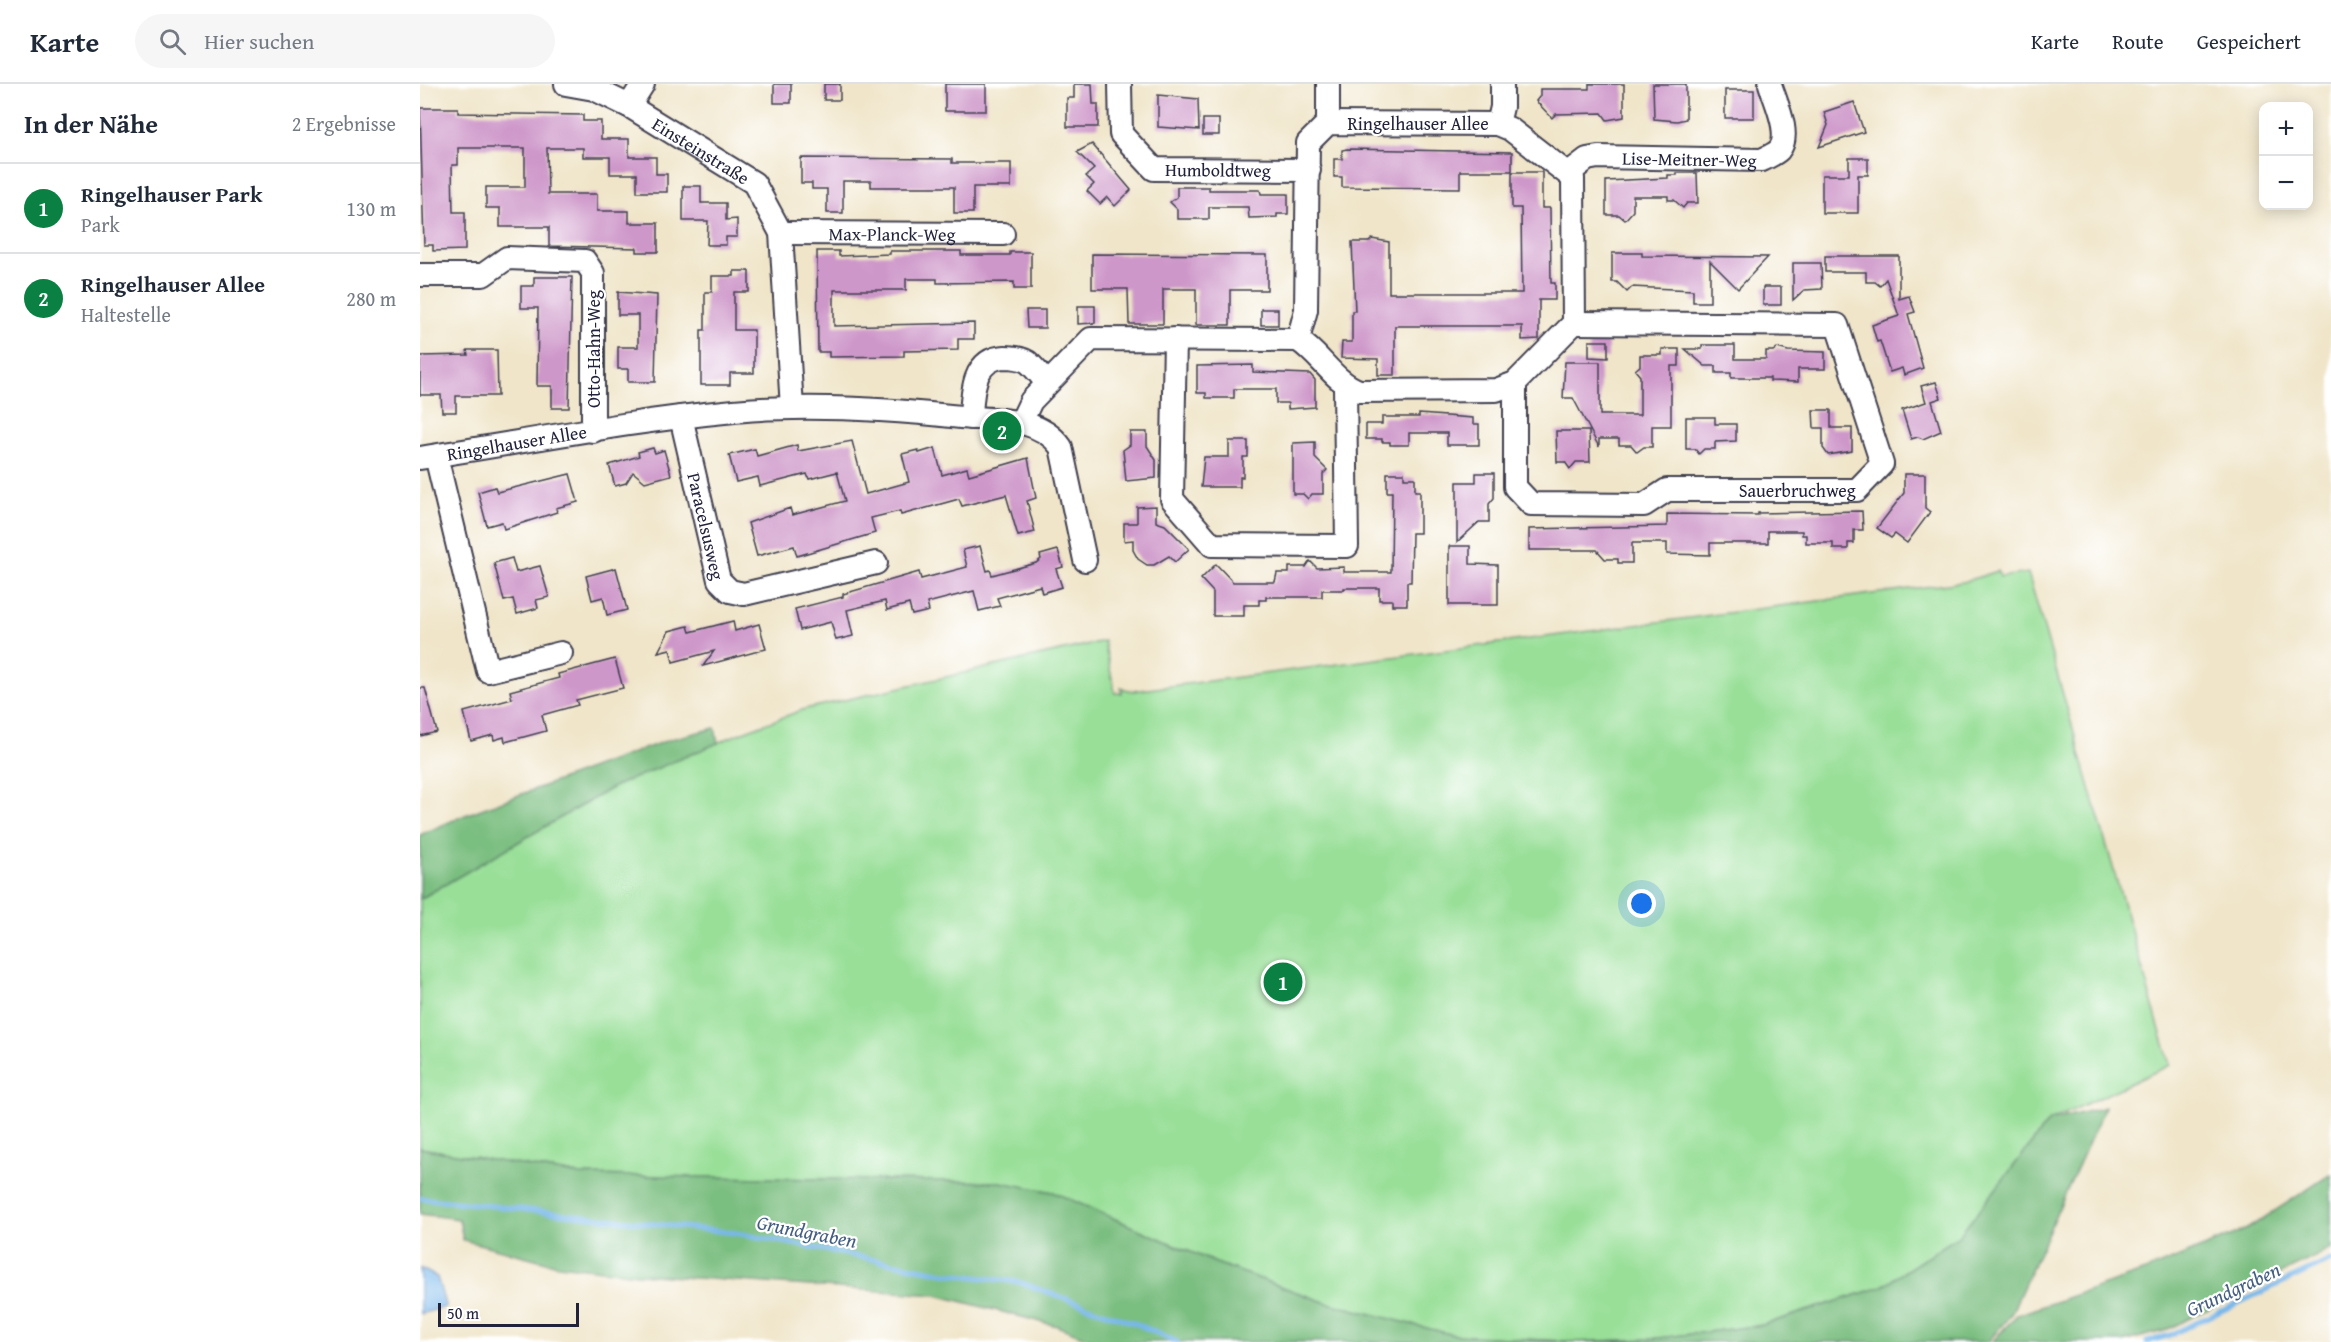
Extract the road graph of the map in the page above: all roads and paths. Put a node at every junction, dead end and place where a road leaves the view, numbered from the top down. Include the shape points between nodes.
1 (566, 84) edge
2 (643, 84) edge
3 (1120, 84) edge
4 (1328, 84) edge
5 (1502, 84) edge
6 (1770, 84) edge
7 (629, 106) junction
8 (1328, 123) junction
9 (1498, 124) junction
10 (1309, 170) junction
11 (1570, 172) junction
12 (781, 232) junction
13 (1004, 234) dead end
14 (420, 275) edge
15 (1574, 323) junction
16 (1175, 339) junction
17 (1298, 340) junction
18 (1047, 382) junction
19 (1515, 382) junction
20 (1345, 386) junction
21 (792, 408) junction
22 (681, 417) junction
23 (971, 418) junction
24 (1021, 422) junction
25 (593, 431) junction
26 (428, 457) edge
27 (1085, 560) dead end
28 (876, 562) dead end
29 (561, 653) dead end

1 - 7 street, Einsteinstraße via 594,89
2 - 7 street
3 - 10 street, Humboldtweg via 1121,134 1154,169
4 - 8 street
5 - 9 street
6 - 11 street, Lise-Meitner-Weg via 1783,130 1778,152 1762,159 1598,157 1587,159
7 - 12 street, Einsteinstraße via 754,183
8 - 9 street, Ringelhauser Allee
8 - 10 street, Ringelhauser Allee via 1308,143
9 - 11 street, Ringelhauser Allee
10 - 17 street, Ringelhauser Allee via 1306,310
11 - 15 street via 1575,187
12 - 13 street, Max-Planck-Weg
12 - 21 street, Einsteinstraße
14 - 25 street, Otto-Hahn-Weg via 483,275 507,258 585,261 593,273
15 - 19 street
15 - 19 street, Sauerbruchweg via 1837,325 1882,464 1857,490 1667,490 1644,505 1531,504 1515,487
16 - 17 street
16 - 18 street via 1091,339
16 - 20 street via 1172,499 1212,545 1347,546
17 - 20 street via 1318,355
18 - 23 street via 1027,361 996,357 981,368 973,387
18 - 24 street via 1031,401
19 - 20 street via 1496,390 1359,391
21 - 22 street, Ringelhauser Allee
21 - 23 street, Ringelhauser Allee via 905,411
22 - 25 street, Ringelhauser Allee
22 - 28 street, Paracelsusweg via 719,580 730,591 744,594 774,589
23 - 24 street, Ringelhauser Allee
24 - 27 street, Ringelhauser Allee via 1053,436 1060,447
25 - 26 street, Ringelhauser Allee
26 - 29 street via 488,671

